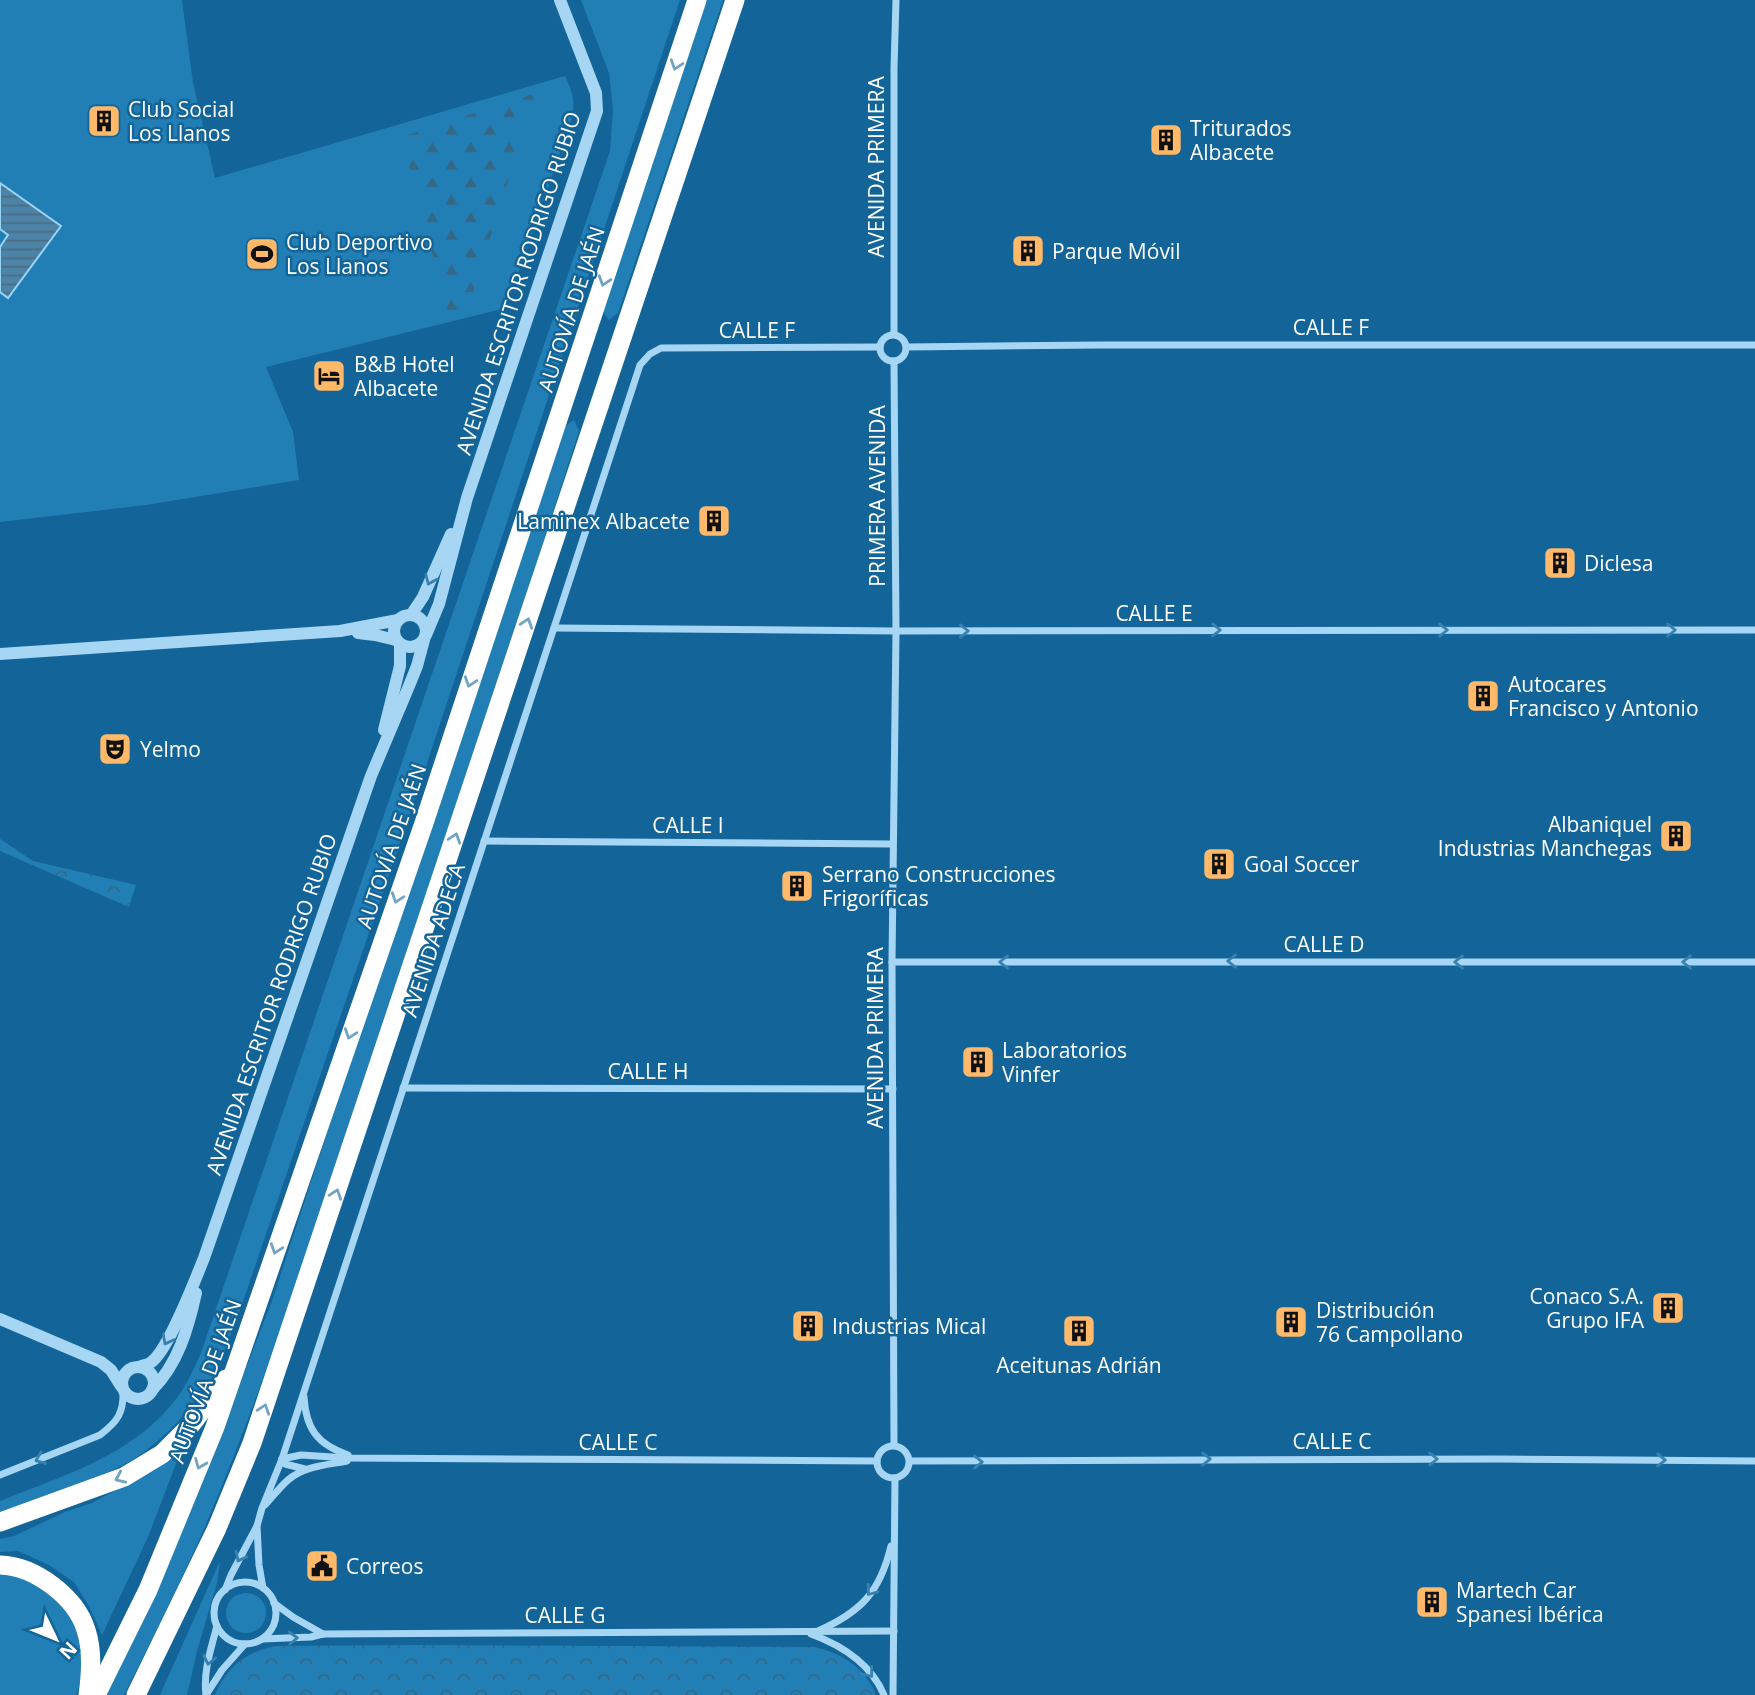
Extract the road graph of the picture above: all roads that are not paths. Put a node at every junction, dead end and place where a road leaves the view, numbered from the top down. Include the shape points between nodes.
1 (561, 0) edge
2 (697, 0) edge
3 (735, 0) edge
4 (896, 0) edge
5 (894, 334) junction
6 (1755, 345) edge
7 (880, 347) junction
8 (907, 347) junction
9 (894, 361) junction
10 (640, 365) joint
11 (467, 498) junction
12 (411, 615) junction
13 (398, 620) junction
14 (554, 628) junction
15 (1755, 630) edge
16 (340, 631) junction
17 (895, 631) junction
18 (425, 638) junction
19 (398, 643) junction
20 (0, 654) edge
21 (376, 764) junction
22 (484, 841) junction
23 (892, 844) junction
24 (892, 962) junction
25 (1755, 962) edge
26 (402, 1088) junction
27 (893, 1089) junction
28 (204, 1258) junction
29 (0, 1320) edge
30 (101, 1362) junction
31 (237, 1364) junction
32 (136, 1367) junction
33 (122, 1389) junction
34 (152, 1390) junction
35 (304, 1390) junction
36 (252, 1443) junction
37 (894, 1445) junction
38 (358, 1458) junction
39 (282, 1459) junction
40 (877, 1461) junction
41 (910, 1461) junction
42 (1755, 1461) edge
43 (306, 1470) junction
44 (0, 1475) edge
45 (895, 1478) junction
46 (262, 1508) junction
47 (0, 1522) edge
48 (257, 1526) junction
49 (894, 1528) junction
50 (0, 1565) edge
51 (263, 1588) junction
52 (225, 1590) junction
53 (274, 1603) junction
54 (217, 1626) junction
55 (894, 1631) junction
56 (811, 1632) junction
57 (323, 1634) junction
58 (262, 1639) junction
59 (245, 1644) junction
60 (88, 1695) edge
61 (96, 1695) edge
62 (136, 1695) edge
63 (145, 1695) edge
64 (206, 1695) edge
65 (884, 1695) edge
66 (893, 1695) edge

1 - 11 street, AVENIDA ESCRITOR RODRIGO RUBIO via 596,93 597,111
2 -> 31 highway, AUTOVÍA DE JAÉN via 424,822
36 -> 3 highway
4 - 5 street, AVENIDA PRIMERA
5 - 7 street via 885,337
5 - 8 street
6 - 8 street, CALLE F
7 - 9 street via 883,356
7 - 10 street, CALLE F via 661,348
8 - 9 street via 904,356
9 - 17 street, PRIMERA AVENIDA
10 - 14 street, AVENIDA ADECA
11 -> 12 street, AVENIDA ESCRITOR RODRIGO RUBIO
11 - 18 street, AVENIDA ESCRITOR RODRIGO RUBIO via 441,597
12 - 13 street
12 - 18 street via 421,620
13 - 16 street
13 - 19 street via 393,630
14 - 17 street, CALLE E
14 - 22 street, AVENIDA ADECA
17 -> 15 street, CALLE E
16 - 19 street
16 - 20 street
17 - 23 street, AVENIDA PRIMERA
18 - 19 street via 410,648
18 - 21 street, AVENIDA ESCRITOR RODRIGO RUBIO
19 - 21 street, AVENIDA ESCRITOR RODRIGO RUBIO via 400,666
21 - 28 street, AVENIDA ESCRITOR RODRIGO RUBIO
22 - 23 street, CALLE I
22 - 26 street, AVENIDA ADECA
23 - 24 street, AVENIDA PRIMERA
25 -> 24 street, CALLE D
24 - 27 street, AVENIDA PRIMERA
26 - 27 street, CALLE H
26 - 35 street, AVENIDA ADECA
27 - 37 street, AVENIDA PRIMERA
28 -> 32 street, AVENIDA ESCRITOR RODRIGO RUBIO via 159,1355 150,1364
28 - 34 street, AVENIDA ESCRITOR RODRIGO RUBIO via 176,1358
29 - 30 street
30 - 32 street
30 - 33 street
31 -> 47 highway via 190,1426 162,1454 124,1477
31 -> 61 highway, AUTOVÍA DE JAÉN via 148,1590
32 - 33 street via 125,1372
32 - 34 street via 153,1376
33 - 34 street via 137,1400
33 -> 44 street via 121,1413 100,1435
35 - 38 street, CALLE C via 307,1421 314,1434 331,1449
35 - 39 street, AVENIDA ADECA
36 - 62 highway via 217,1528
36 - 63 highway via 218,1538
37 - 40 street via 880,1451
37 - 41 street via 905,1450
38 - 39 street, CALLE C via 301,1455
38 - 40 street, CALLE C
38 - 43 street, CALLE C
39 - 43 street
39 - 46 street, AVENIDA ADECA
40 - 45 street via 884,1475
41 -> 42 street, CALLE C
41 - 45 street via 906,1473
43 - 46 street, CALLE C via 288,1480
45 - 49 street
46 - 48 street, AVENIDA ADECA
48 - 51 street, AVENIDA ADECA
48 -> 52 street, AVENIDA ADECA
49 - 55 street
49 -> 56 street, CALLE G via 885,1567 869,1596 851,1614
50 - 60 highway via 12,1565 52,1585 78,1615 89,1650
51 - 52 street via 243,1583
51 - 53 street
52 - 54 street via 215,1610
53 - 57 street, CALLE G
53 - 58 street via 273,1627
54 - 59 street via 233,1642
54 -> 64 street via 204,1682
55 - 56 street, CALLE G
55 - 66 street
56 - 57 street, CALLE G
56 -> 65 street, CALLE G via 862,1663
58 -> 57 street, CALLE G
58 - 59 street
59 - 64 street

